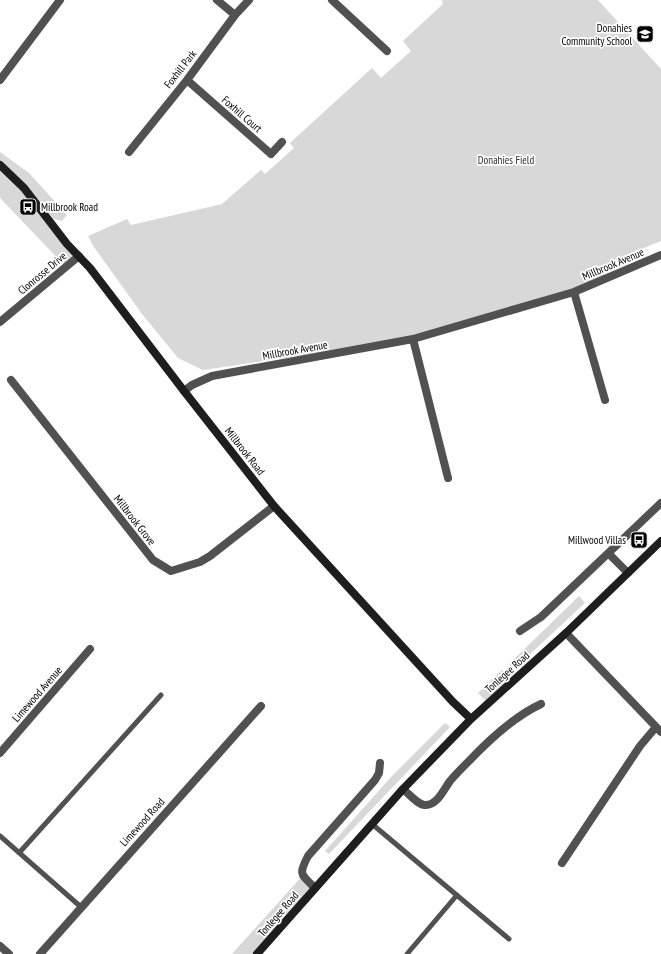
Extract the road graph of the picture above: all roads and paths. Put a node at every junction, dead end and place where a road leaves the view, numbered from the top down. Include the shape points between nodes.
1 (60, 0) edge
2 (217, 0) edge
3 (250, 0) edge
4 (332, 0) edge
5 (235, 15) junction
6 (387, 51) dead end
7 (0, 80) edge
8 (187, 80) junction
9 (282, 142) dead end
10 (129, 152) dead end
11 (0, 165) edge
12 (661, 255) edge
13 (79, 256) junction
14 (574, 292) junction
15 (0, 322) edge
16 (413, 339) junction
17 (11, 380) dead end
18 (184, 392) junction
19 (605, 400) dead end
20 (448, 478) dead end
21 (661, 503) edge
22 (274, 506) junction
23 (661, 541) edge
24 (609, 554) junction
25 (628, 573) junction
26 (520, 631) dead end
27 (566, 633) junction
28 (90, 649) dead end
29 (161, 695) dead end
30 (540, 704) dead end
31 (262, 706) dead end
32 (471, 720) junction
33 (659, 729) edge
34 (0, 753) edge
35 (380, 763) dead end
36 (403, 789) junction
37 (372, 824) junction
38 (0, 836) edge
39 (19, 853) junction
40 (562, 863) dead end
41 (315, 888) junction
42 (456, 895) junction
43 (81, 907) junction
44 (509, 939) dead end
45 (0, 946) edge
46 (9, 954) edge
47 (40, 954) edge
48 (257, 954) edge
49 (407, 954) edge

1 - 7 street
2 - 5 street
3 - 5 street, Foxhill Park
4 - 6 street
5 - 8 street, Foxhill Park
8 - 9 street, Foxhill Court via 271,154
8 - 10 street, Foxhill Park
11 - 13 street, Millbrook Road via 24,188
12 - 14 street, Millbrook Avenue
13 - 15 street, Clonrosse Drive
13 - 18 street, Millbrook Road
14 - 16 street, Millbrook Avenue
14 - 19 street, Millbrook Avenue
16 - 18 street, Millbrook Avenue via 212,376 192,385
16 - 20 street
17 - 22 street, Millbrook Grove via 152,560 171,572 210,556
18 - 22 street, Millbrook Road
21 - 24 street
22 - 32 street, Millbrook Road
23 - 25 street, Tonlegee Road
24 - 25 street
24 - 26 street via 541,617
25 - 27 street, Tonlegee Road
27 - 32 street, Tonlegee Road
27 - 33 street
28 - 34 street, Limewood Avenue
29 - 39 lane
30 - 36 street via 510,723 470,760 433,803 426,806 421,804
31 - 43 street, Limewood Road
32 - 36 street, Tonlegee Road
33 - 40 street via 640,746
35 - 41 street, Tonlegee Road via 375,780 308,856 301,869 302,875
36 - 37 street, Tonlegee Road
37 - 41 street, Tonlegee Road
37 - 42 lane
38 - 39 lane
39 - 43 lane
41 - 48 street, Tonlegee Road
42 - 44 lane
42 - 49 lane
43 - 47 street, Limewood Road
45 - 46 street

